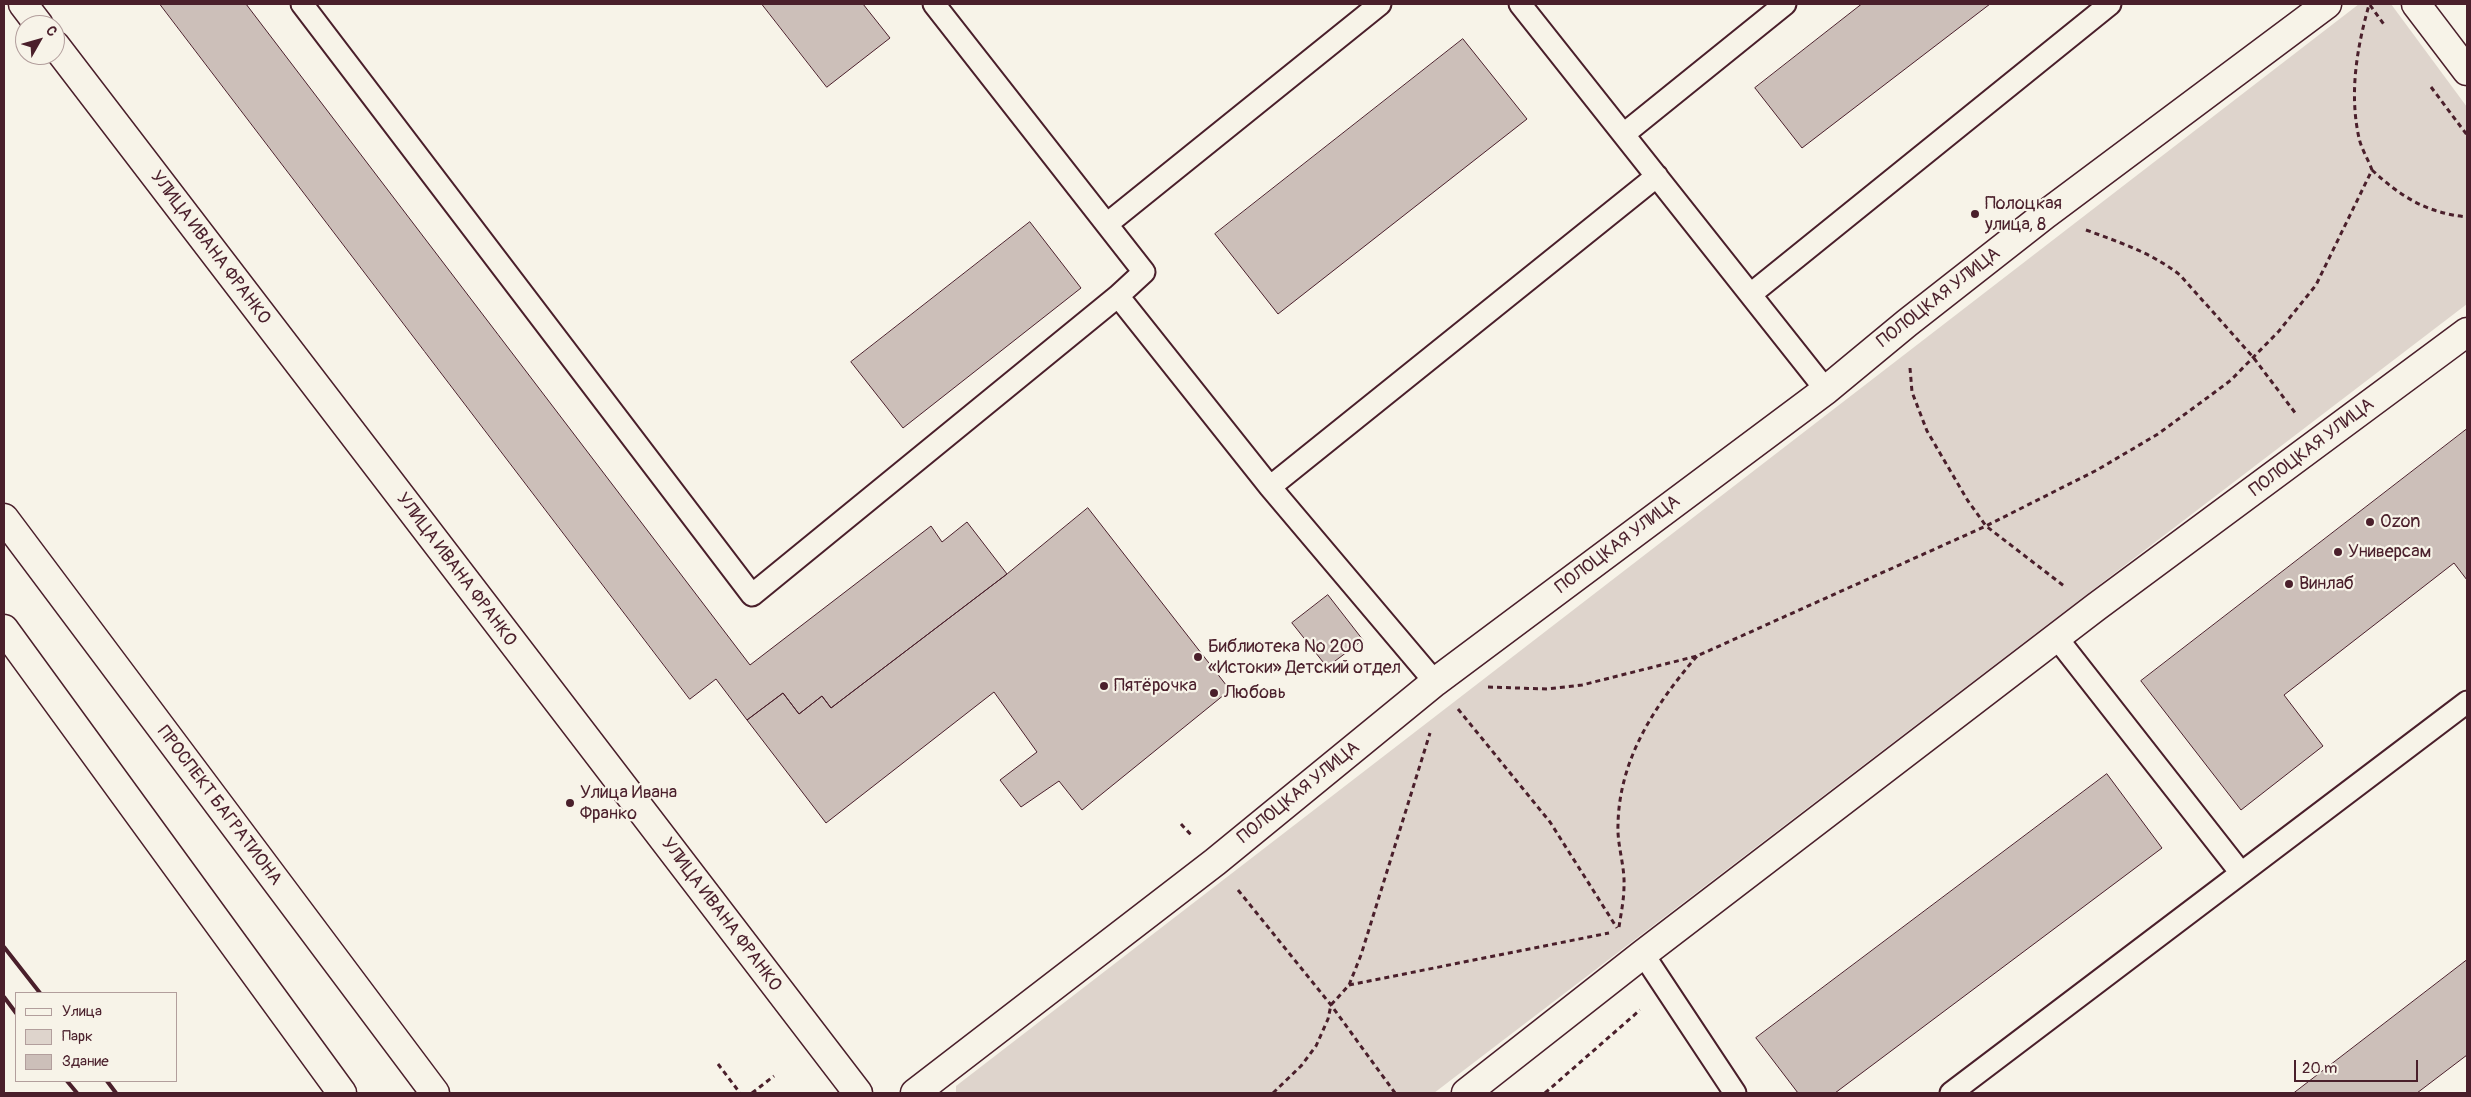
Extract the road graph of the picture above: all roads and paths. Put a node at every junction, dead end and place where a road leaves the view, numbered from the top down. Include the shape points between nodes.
1 (23, 4) edge
2 (302, 4) edge
3 (934, 4) edge
4 (1380, 4) edge
5 (1520, 4) edge
6 (1786, 4) edge
7 (2110, 4) edge
8 (2327, 4) edge
9 (2416, 4) edge
10 (2369, 5) edge
11 (31, 15) edge
12 (65, 59) edge
13 (2467, 71) edge
14 (1624, 134) junction
15 (2372, 170) junction
16 (1657, 176) junction
17 (2046, 214) junction
18 (2467, 217) edge
19 (1107, 224) junction
20 (1751, 294) junction
21 (1118, 296) junction
22 (1907, 322) junction
23 (2467, 332) edge
24 (2253, 356) junction
25 (1826, 390) junction
26 (2302, 422) dead end
27 (1270, 487) junction
28 (4, 518) edge
29 (1986, 526) junction
30 (2096, 607) junction
31 (4, 629) edge
32 (2056, 638) junction
33 (1697, 656) junction
34 (1435, 682) junction
35 (2467, 702) edge
36 (2241, 873) junction
37 (1236, 887) dead end
38 (1618, 931) junction
39 (1643, 954) junction
40 (1349, 985) junction
41 (1667, 989) junction
42 (1331, 1005) junction
43 (718, 1064) dead end
44 (774, 1076) dead end
45 (342, 1093) edge
46 (435, 1093) edge
47 (740, 1093) edge
48 (752, 1093) edge
49 (858, 1093) edge
50 (915, 1093) edge
51 (1274, 1093) edge
52 (1395, 1093) edge
53 (1466, 1093) edge
54 (1544, 1093) edge
55 (1735, 1093) edge
56 (1951, 1093) edge

1 - 11 street
2 - 21 lane via 752,595
3 - 19 lane
4 - 19 lane
5 - 14 lane
6 - 14 lane
7 - 20 lane
8 - 17 street, ПОЛОЦКАЯ УЛИЦА
9 - 13 street
10 - 15 path via 2359,42 2355,104 2359,139
12 - 49 street, УЛИЦА ИВАНА ФРАНКО
14 - 16 lane
15 - 18 path via 2409,201
15 - 24 path via 2316,285 2296,312
16 - 20 lane
16 - 27 lane
17 - 22 street, ПОЛОЦКАЯ УЛИЦА
17 - 24 path via 2166,264 2193,288
19 - 21 lane via 1144,272
20 - 25 lane
21 - 27 lane
22 - 25 street, ПОЛОЦКАЯ УЛИЦА
22 - 29 path via 1912,392 1919,412 1943,462
23 - 30 street, ПОЛОЦКАЯ УЛИЦА
24 - 26 path
24 - 29 path via 2231,380 2158,434 2097,470
25 - 34 street, ПОЛОЦКАЯ УЛИЦА
27 - 34 lane
28 - 46 street, ПРОСПЕКТ БАГРАТИОНА
29 - 30 path via 2044,572
29 - 33 path
30 - 32 street, ПОЛОЦКАЯ УЛИЦА
31 - 45 street
32 - 36 lane
32 - 39 street, ПОЛОЦКАЯ УЛИЦА
33 - 34 path via 1611,679 1547,689
33 - 38 path via 1648,723 1620,789 1618,827 1624,886
34 - 38 path via 1550,822
34 - 40 path via 1430,738
34 - 50 street, ПОЛОЦКАЯ УЛИЦА via 1215,862
35 - 36 lane
36 - 56 lane
37 - 42 path
38 - 40 path
39 - 41 lane
39 - 53 street, ПОЛОЦКАЯ УЛИЦА
40 - 42 path
41 - 54 path
41 - 55 lane
42 - 51 path via 1316,1046
42 - 52 path
43 - 47 path
44 - 48 path

